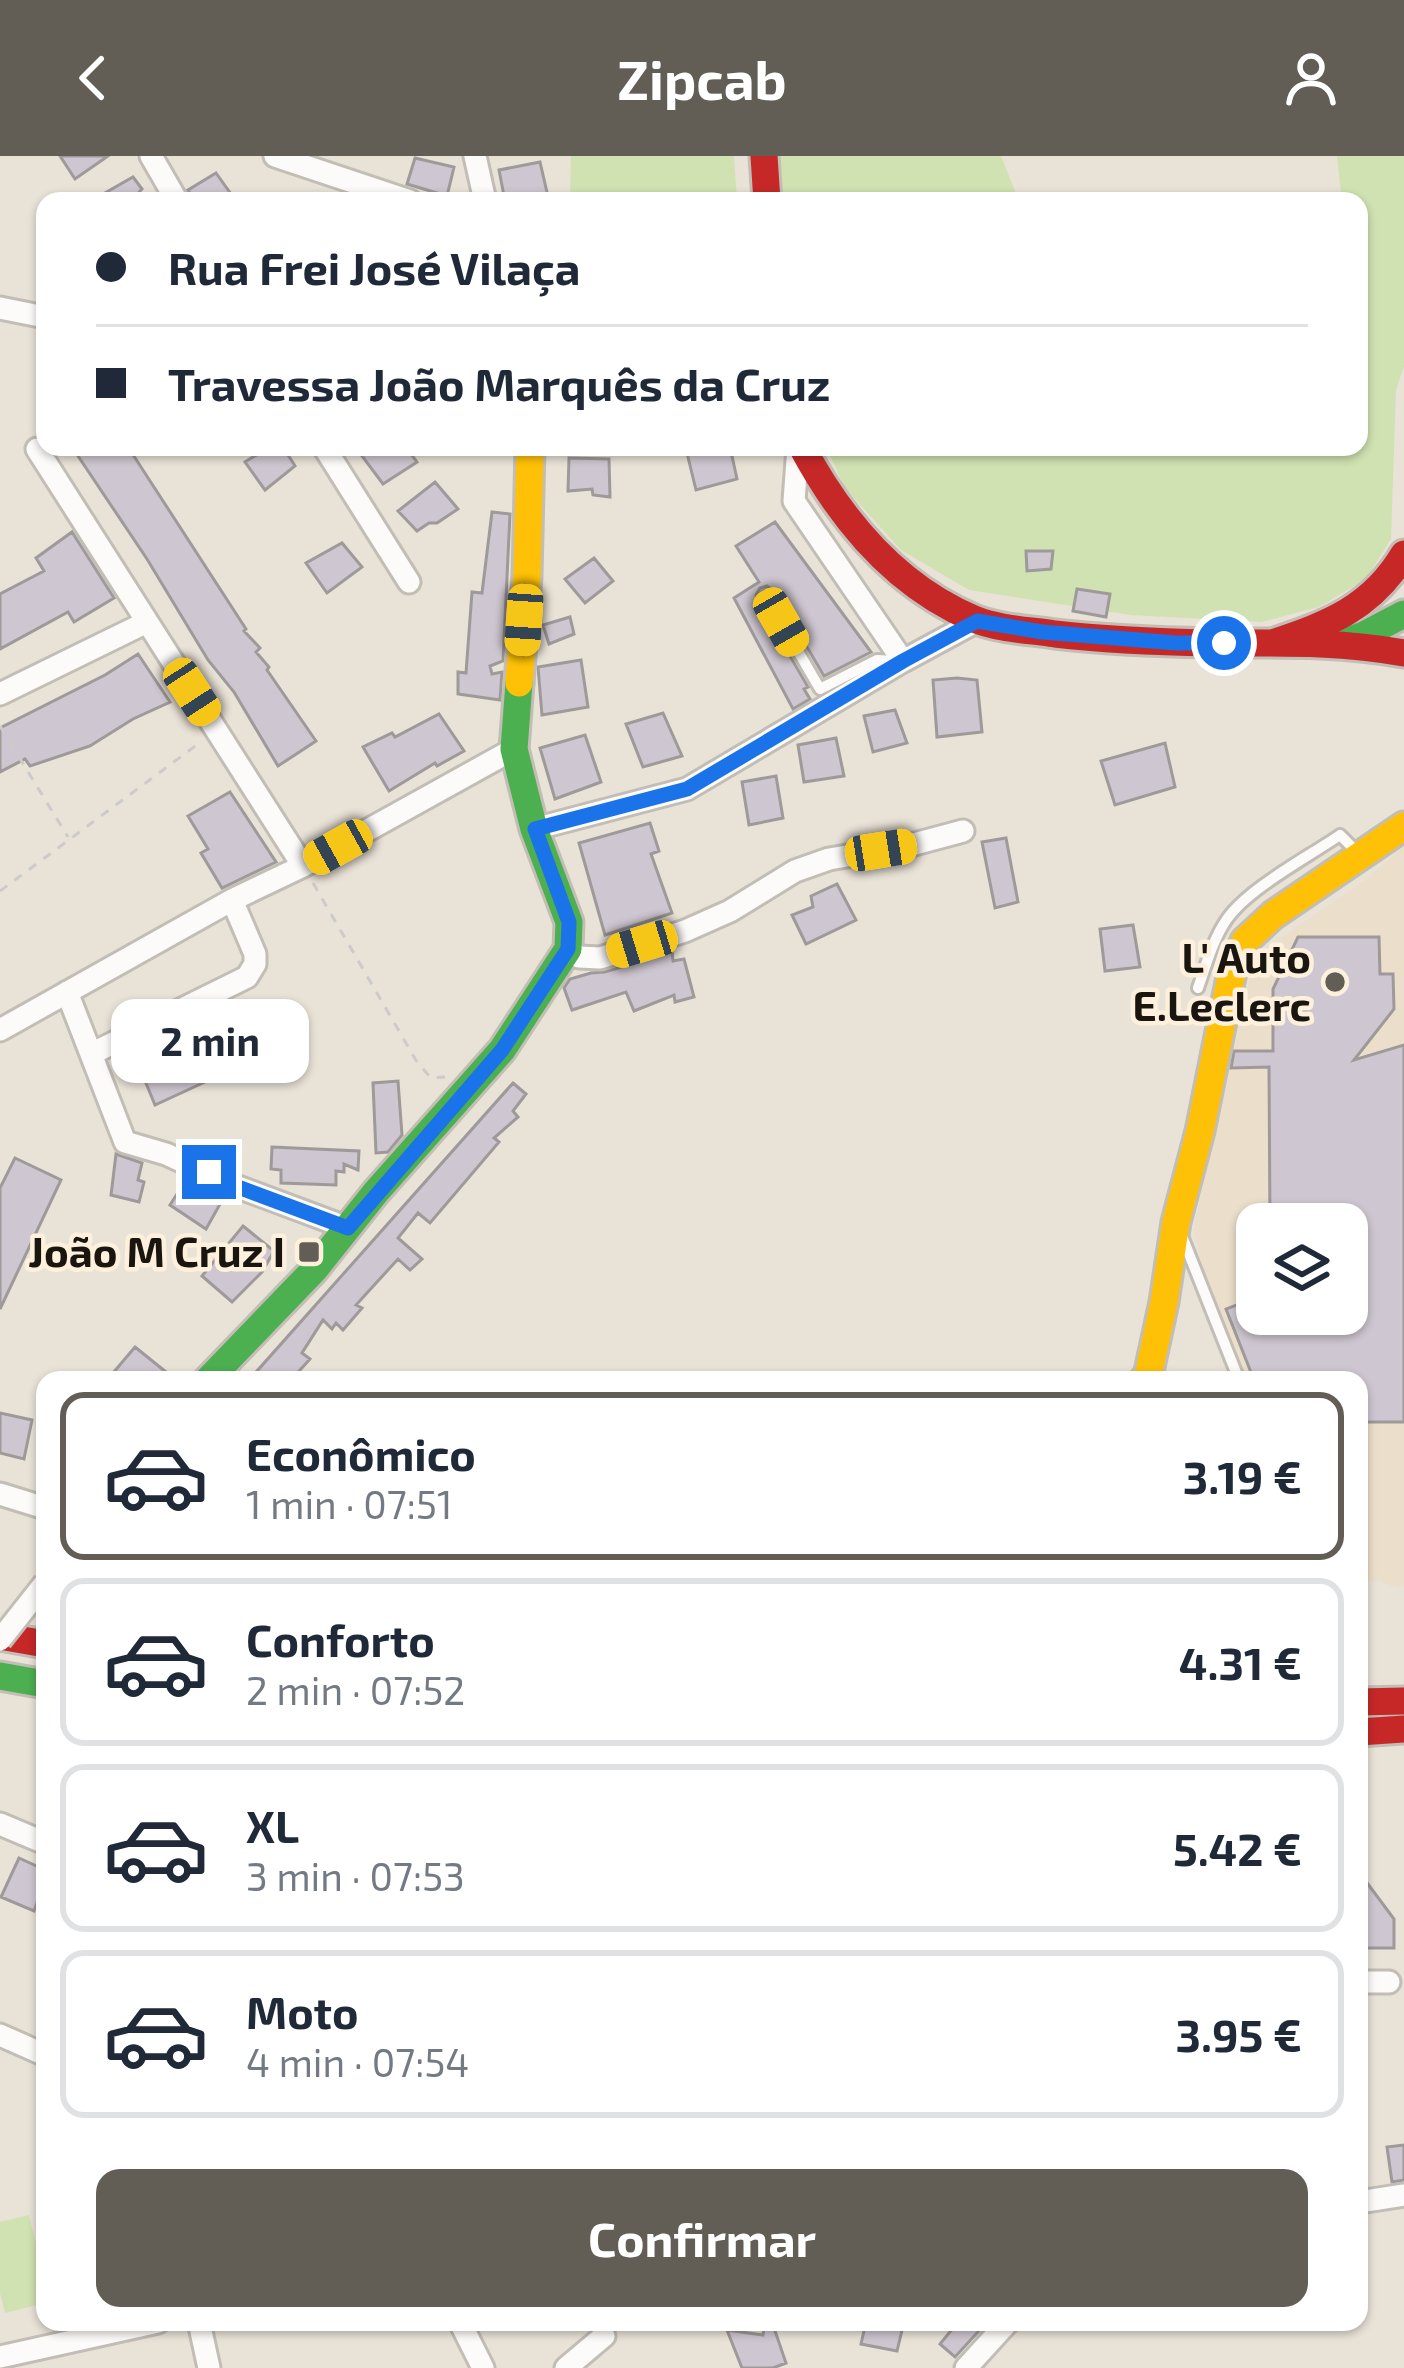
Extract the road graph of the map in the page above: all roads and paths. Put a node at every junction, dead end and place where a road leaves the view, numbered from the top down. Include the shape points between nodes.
1 (152, 156) edge
2 (275, 156) edge
3 (475, 156) edge
4 (764, 156) edge
5 (172, 192) edge
6 (383, 192) edge
7 (483, 192) edge
8 (766, 192) edge
9 (0, 308) edge
10 (36, 315) edge
11 (41, 456) edge
12 (330, 456) edge
13 (530, 456) edge
14 (799, 456) edge
15 (805, 456) edge
16 (1404, 554) edge
17 (409, 581) dead end
18 (766, 596) dead end
19 (1404, 614) edge
20 (977, 621) junction
21 (147, 622) junction
22 (1272, 643) junction
23 (1341, 643) junction
24 (1404, 653) edge
25 (903, 661) junction
26 (0, 694) edge
27 (0, 726) edge
28 (198, 744) dead end
29 (514, 749) junction
30 (1402, 828) edge
31 (535, 829) junction
32 (963, 831) dead end
33 (68, 838) junction
34 (1360, 855) junction
35 (303, 866) junction
36 (0, 891) edge
37 (232, 900) junction
38 (568, 949) junction
39 (1198, 988) dead end
40 (67, 992) junction
41 (0, 1030) edge
42 (91, 1054) junction
43 (474, 1081) junction
44 (1176, 1222) junction
45 (348, 1228) junction
46 (217, 1371) edge
47 (1149, 1371) edge
48 (1234, 1371) edge
49 (0, 1494) edge
50 (36, 1505) edge
51 (36, 1594) edge
52 (0, 1638) edge
53 (36, 1643) edge
54 (0, 1676) edge
55 (36, 1682) edge
56 (1404, 1701) edge
57 (1368, 1702) edge
58 (1404, 1729) edge
59 (1368, 1731) edge
60 (1404, 1743) edge
61 (1368, 1744) edge
62 (0, 1823) edge
63 (36, 1840) edge
64 (1368, 1982) edge
65 (1389, 1982) dead end
66 (0, 2035) edge
67 (36, 2051) edge
68 (1404, 2195) edge
69 (1368, 2201) edge
70 (117, 2331) edge
71 (201, 2331) edge
72 (465, 2331) edge
73 (1000, 2331) edge
74 (604, 2336) dead end
75 (0, 2357) edge
76 (209, 2368) edge
77 (484, 2368) edge
78 (566, 2368) edge
79 (966, 2368) edge

1 - 5 street
2 - 6 street
3 - 7 street
4 - 8 main road
9 - 10 street
11 - 21 street
12 - 17 street
13 - 29 main road
14 - 25 street via 794,501
15 - 20 main road via 858,535 909,581
16 - 22 main road via 1356,610
18 - 25 lane via 820,689 877,660
19 - 23 main road
20 - 22 main road via 1131,640
20 - 25 street
21 - 26 street
21 - 35 street
22 - 23 main road
23 - 24 main road
25 - 31 street via 687,789
27 - 33 path
28 - 33 path
29 - 31 main road
29 - 35 street
30 - 34 main road
31 - 38 main road via 569,922
32 - 38 street via 812,865 685,931 600,958
33 - 36 path
34 - 39 lane via 1340,835 1249,897 1227,919
34 - 44 main road via 1245,941
35 - 37 street
35 - 43 path via 425,1073
37 - 40 street
37 - 42 street via 255,954 248,976
38 - 43 main road
40 - 41 street
40 - 42 street
42 - 45 street via 125,1142
43 - 45 main road
44 - 47 main road
44 - 48 lane
45 - 46 main road
49 - 50 street
51 - 52 street, bridge
52 - 53 main road
54 - 55 main road
56 - 57 main road
58 - 59 main road
60 - 61 main road
62 - 63 street
64 - 65 street
66 - 67 street
68 - 69 street
70 - 75 street
71 - 76 street
72 - 77 street
73 - 79 street
74 - 78 street

